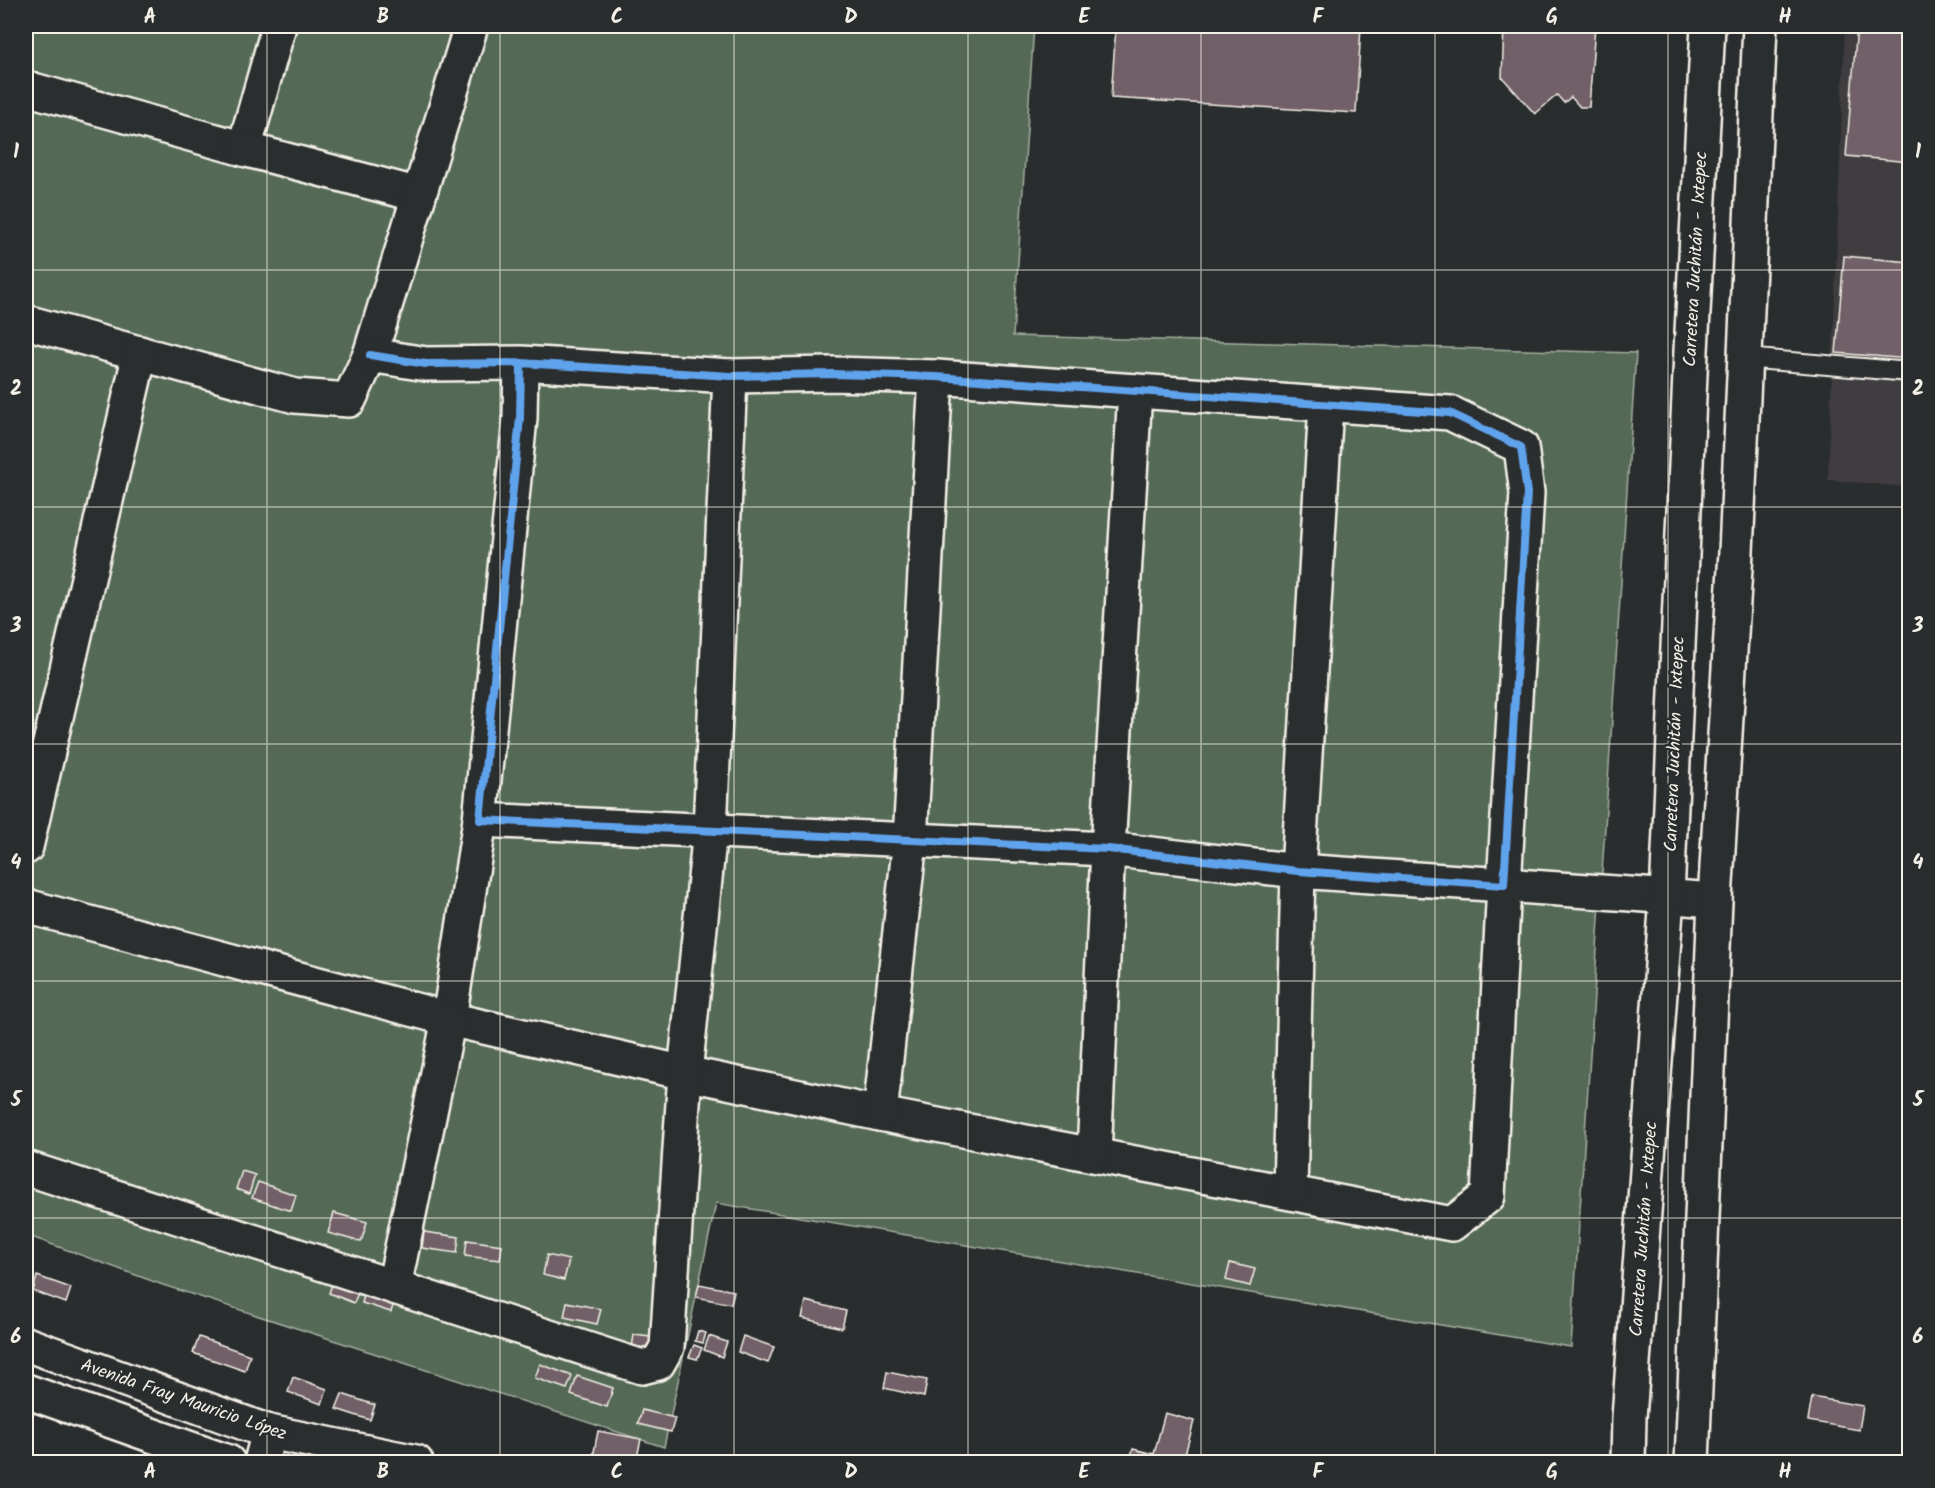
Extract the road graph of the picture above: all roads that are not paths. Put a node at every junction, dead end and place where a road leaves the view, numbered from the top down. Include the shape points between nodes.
1 (279, 26) edge
2 (471, 26) edge
3 (1708, 26) edge
4 (1760, 26) edge
5 (26, 88) edge
6 (244, 148) junction
7 (419, 195) junction
8 (26, 321) edge
9 (140, 353) junction
10 (370, 356) junction
11 (1744, 358) junction
12 (521, 363) junction
13 (1910, 372) edge
14 (730, 376) junction
15 (936, 377) junction
16 (1136, 391) junction
17 (1326, 405) junction
18 (480, 820) junction
19 (710, 830) junction
20 (910, 840) junction
21 (26, 847) edge
22 (1108, 849) junction
23 (1298, 871) junction
24 (1504, 885) junction
25 (1667, 897) junction
26 (1715, 900) junction
27 (26, 906) edge
28 (449, 1018) junction
29 (685, 1073) junction
30 (880, 1114) junction
31 (1094, 1155) junction
32 (26, 1168) edge
33 (1290, 1192) junction
34 (394, 1287) junction
35 (26, 1344) edge
36 (26, 1391) edge
37 (265, 1447) edge
38 (228, 1462) edge
39 (416, 1462) edge
40 (1628, 1462) edge
41 (1692, 1462) edge

1 - 6 street
2 - 7 street
3 - 25 street, Carretera Juchitán - Ixtepec
4 - 11 street
5 - 6 street
6 - 7 street
7 - 10 street
8 - 9 street
9 - 10 street via 295,396 349,400
9 - 21 street
10 - 12 street via 426,364
11 - 13 lane
11 - 26 street
12 - 14 street
12 - 18 street via 520,418
14 - 15 street
14 - 19 street
15 - 16 street
15 - 20 street
16 - 17 street
16 - 22 street
17 - 23 street
17 - 24 street via 1450,413 1521,447 1527,493
18 - 19 street
18 - 28 street
19 - 20 street
19 - 29 street
20 - 22 street
20 - 30 street
22 - 23 street
22 - 31 street
23 - 24 street
23 - 33 street
24 - 25 street
24 - 33 street via 1488,1196 1452,1224
25 - 26 street
25 - 40 street, Carretera Juchitán - Ixtepec
26 - 41 street
27 - 28 street
28 - 29 street
28 - 34 street
29 - 30 street
29 - 34 street via 667,1347 658,1364 642,1367
30 - 31 street
31 - 33 street
32 - 34 street
35 - 37 street, Avenida Fray Mauricio López
36 - 38 street
37 - 39 street, Avenida Fray Mauricio López

